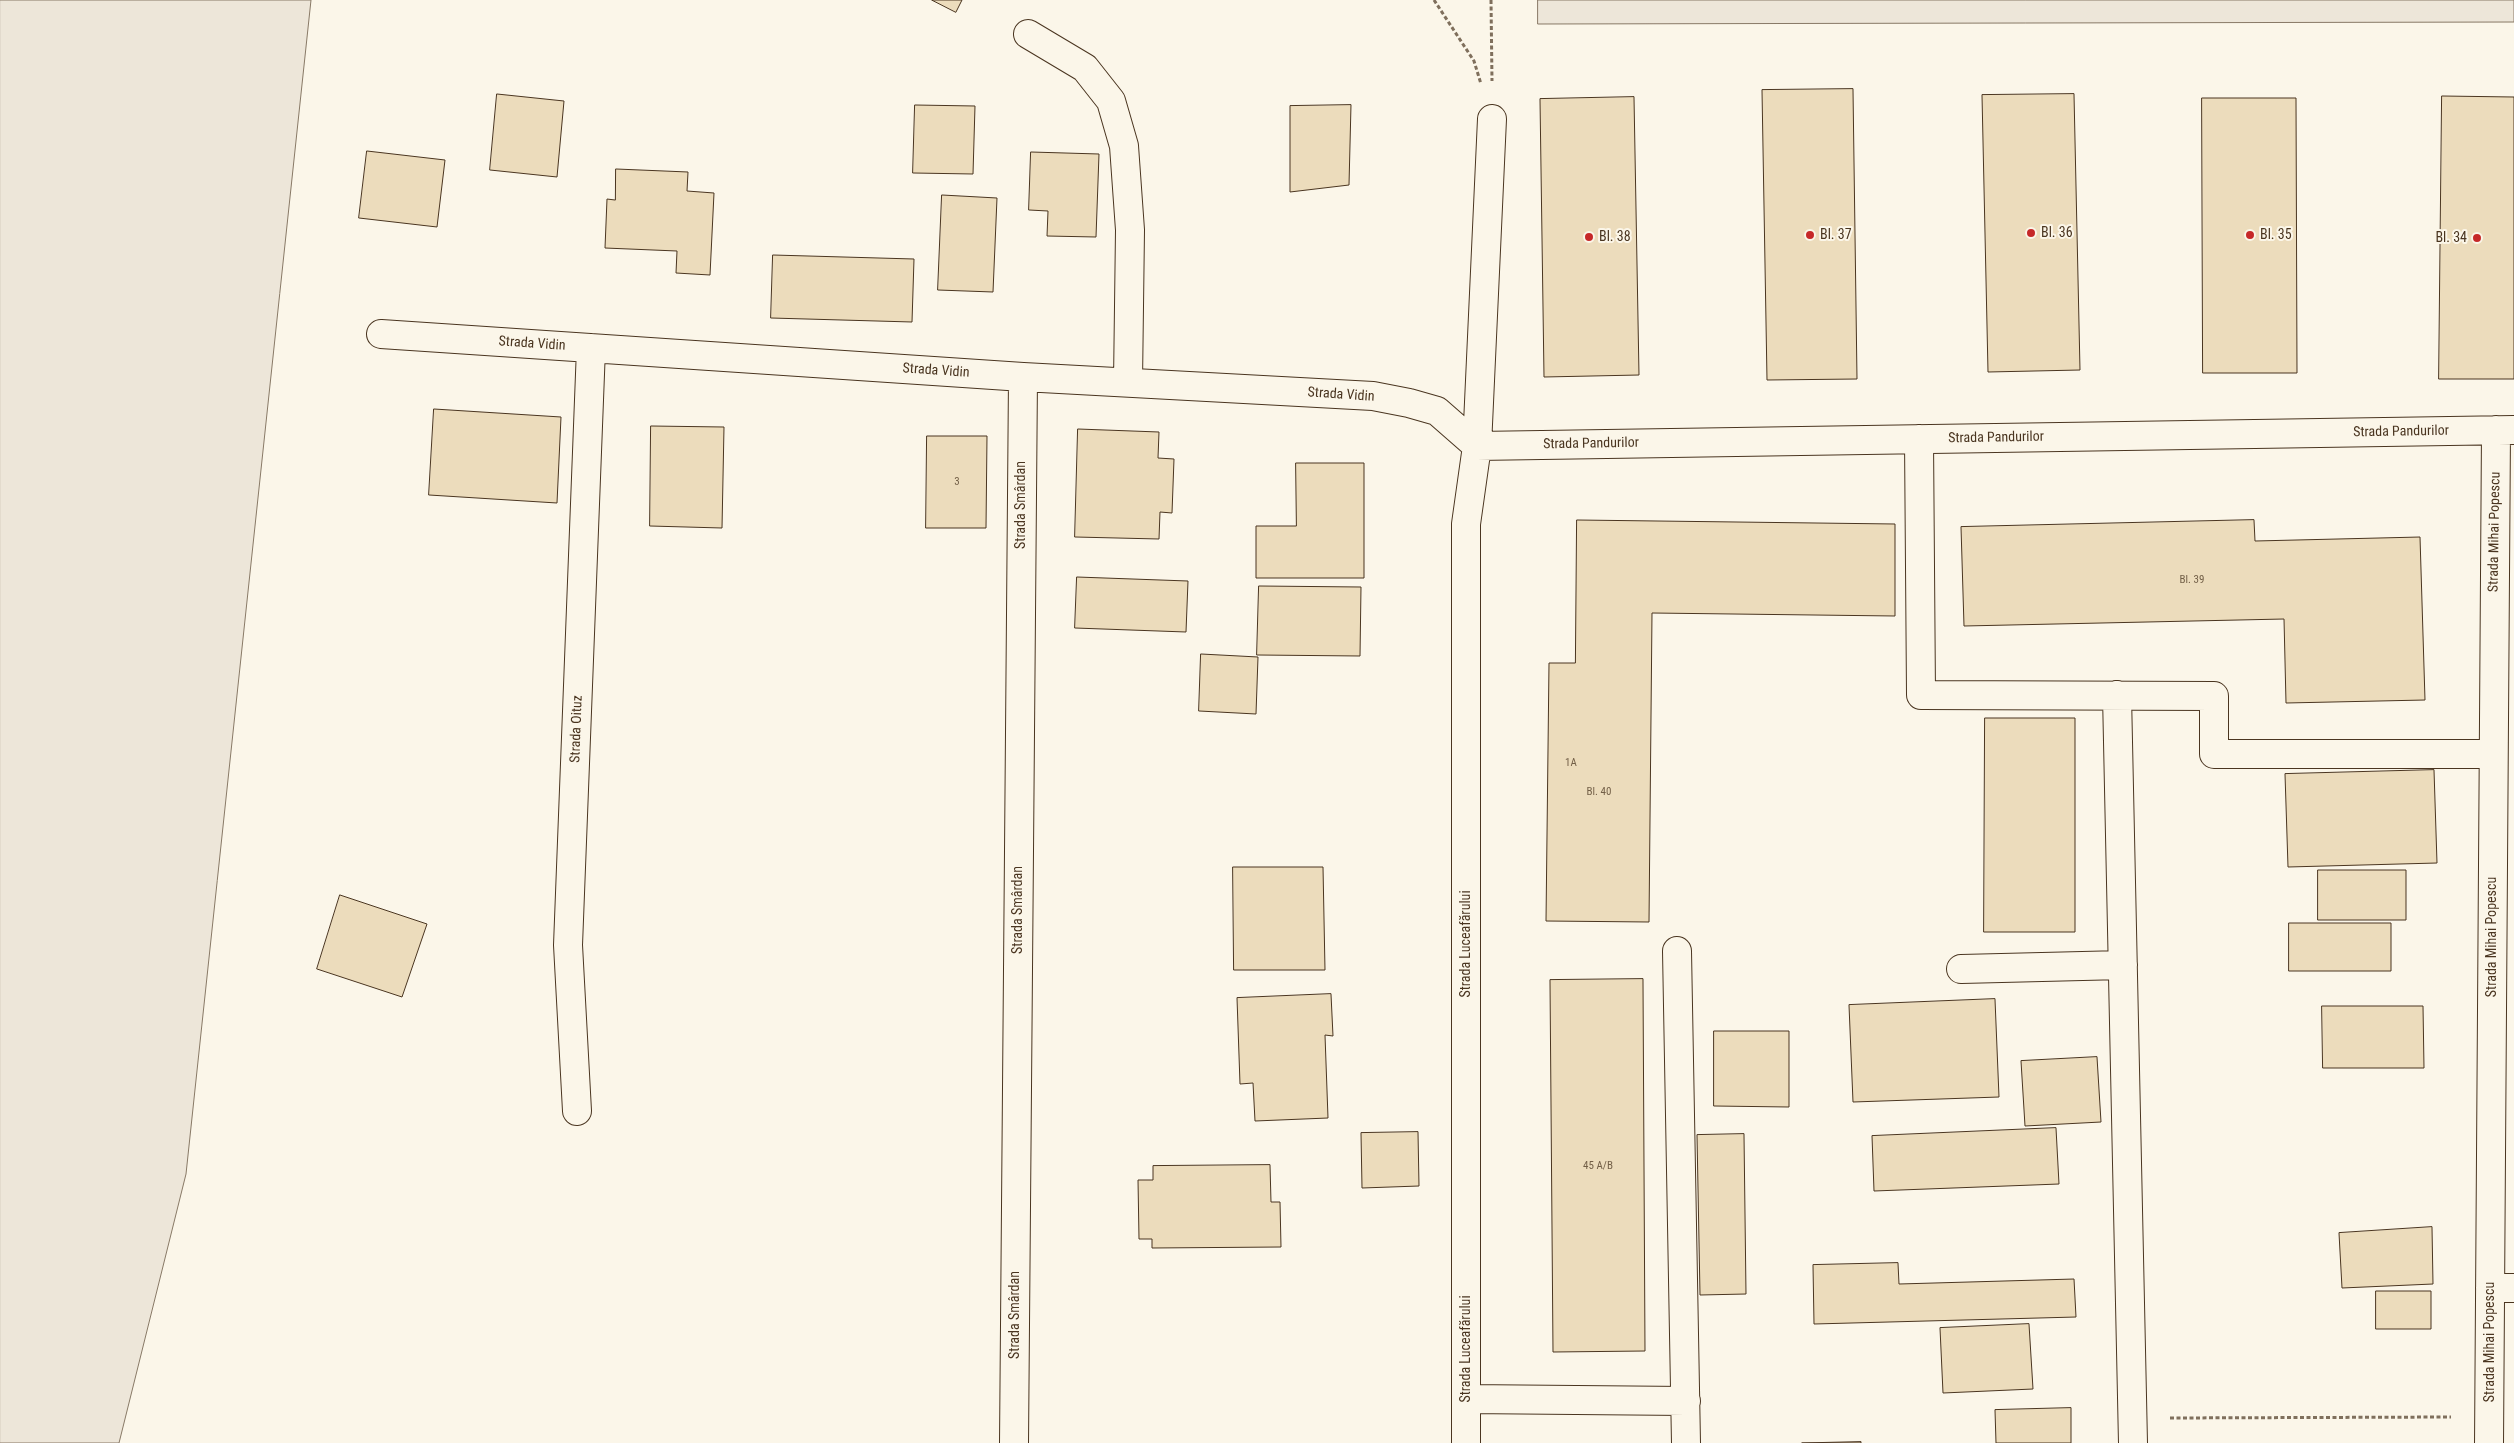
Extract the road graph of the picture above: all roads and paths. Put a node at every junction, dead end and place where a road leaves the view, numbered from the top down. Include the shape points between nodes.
1 (1434, 0) edge
2 (1491, 0) edge
3 (1028, 34) dead end
4 (1492, 119) junction
5 (381, 334) dead end
6 (591, 348) junction
7 (1023, 377) junction
8 (1128, 382) junction
9 (2505, 430) edge
10 (1918, 439) junction
11 (1477, 446) junction
12 (2504, 674) edge
13 (2117, 695) junction
14 (2493, 754) junction
15 (1677, 951) dead end
16 (2122, 965) junction
17 (1961, 969) dead end
18 (2503, 1072) edge
19 (577, 1111) dead end
20 (2502, 1288) edge
21 (1466, 1399) junction
22 (1686, 1401) junction
23 (2132, 1430) edge
24 (2489, 1430) edge
25 (1014, 1443) edge
26 (1466, 1443) edge
27 (1686, 1443) edge

1 - 4 path via 1474,61
2 - 4 path
3 - 8 street via 1085,68 1111,101 1124,146 1130,230
4 - 11 street, Strada Luceafărului
5 - 6 street, Strada Vidin
6 - 7 street, Strada Vidin
6 - 19 street, Strada Oituz via 568,946
7 - 8 street, Strada Vidin
7 - 25 street, Strada Smârdan
8 - 11 street, Strada Vidin via 1373,396 1437,411
9 - 10 street, Strada Pandurilor
9 - 12 street, Strada Mihai Popescu
10 - 11 street, Strada Pandurilor
10 - 13 street via 1921,695
11 - 21 street, Strada Luceafărului via 1466,524
12 - 14 street, Strada Mihai Popescu
13 - 14 street via 2214,696 2214,754
13 - 16 street
14 - 18 street, Strada Mihai Popescu
15 - 22 street
16 - 17 street
16 - 23 street
18 - 20 street, Strada Mihai Popescu
20 - 24 street, Strada Mihai Popescu
21 - 22 street
21 - 26 street, Strada Luceafărului
22 - 27 street
23 - 24 path

